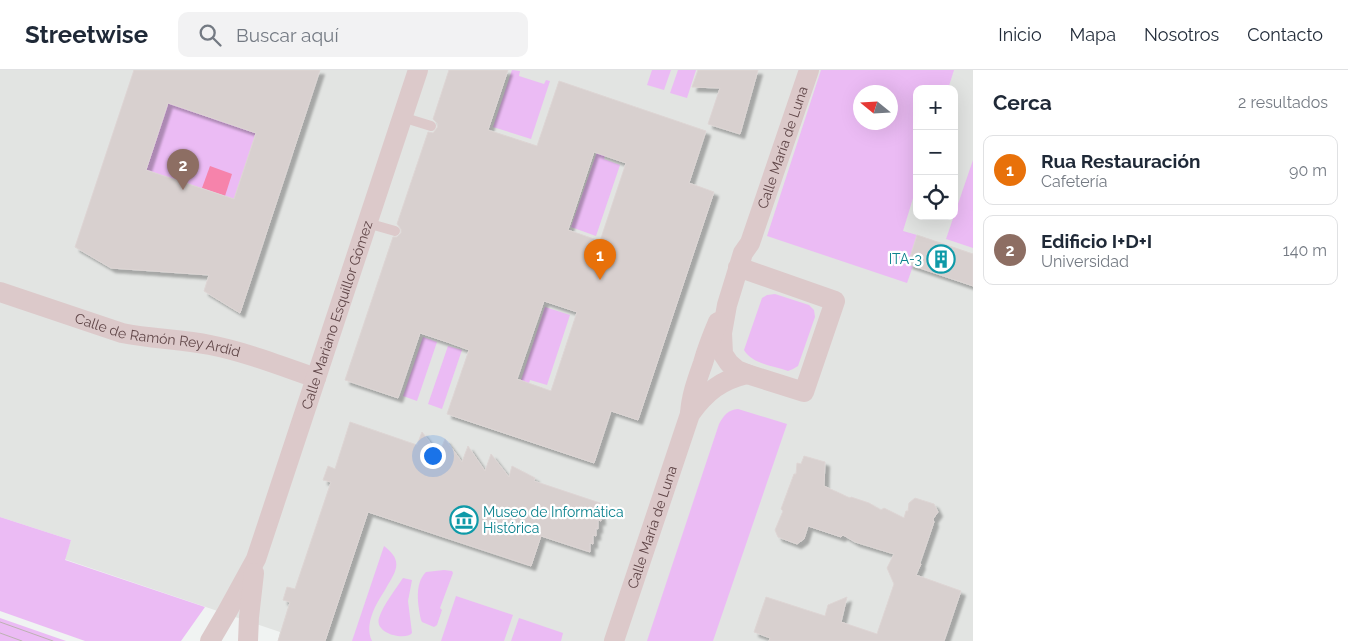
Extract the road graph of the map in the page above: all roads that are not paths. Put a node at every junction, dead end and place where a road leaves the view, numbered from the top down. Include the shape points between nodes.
1 (418, 70) edge
2 (795, 70) edge
3 (808, 70) edge
4 (402, 117) junction
5 (431, 126) dead end
6 (367, 223) junction
7 (395, 232) dead end
8 (741, 260) junction
9 (0, 292) edge
10 (727, 305) junction
11 (747, 374) junction
12 (316, 378) junction
13 (690, 414) junction
14 (256, 559) junction
15 (210, 641) edge
16 (248, 641) edge
17 (614, 641) edge

1 - 4 street, Calle Mariano Esquillor Gómez
2 - 8 street, Calle María de Luna via 738,239
3 - 8 street, Calle María de Luna via 750,243
4 - 5 lane
4 - 6 street, Calle Mariano Esquillor Gómez
6 - 7 lane
6 - 12 street, Calle Mariano Esquillor Gómez
8 - 10 street, Calle María de Luna
8 - 11 street, Calle María de Luna via 835,300 804,392
9 - 12 street, Calle de Ramón Rey Ardid via 122,333 212,345
10 - 11 street, Calle María de Luna via 722,333 723,354 732,367
10 - 13 street, Calle María de Luna via 712,334 694,387
11 - 13 street, Calle María de Luna via 720,384
12 - 14 street, Calle Mariano Esquillor Gómez
13 - 17 street, Calle María de Luna
14 - 15 street, Calle Mariano Esquillor Gómez
14 - 16 street, Calle Mariano Esquillor Gómez

